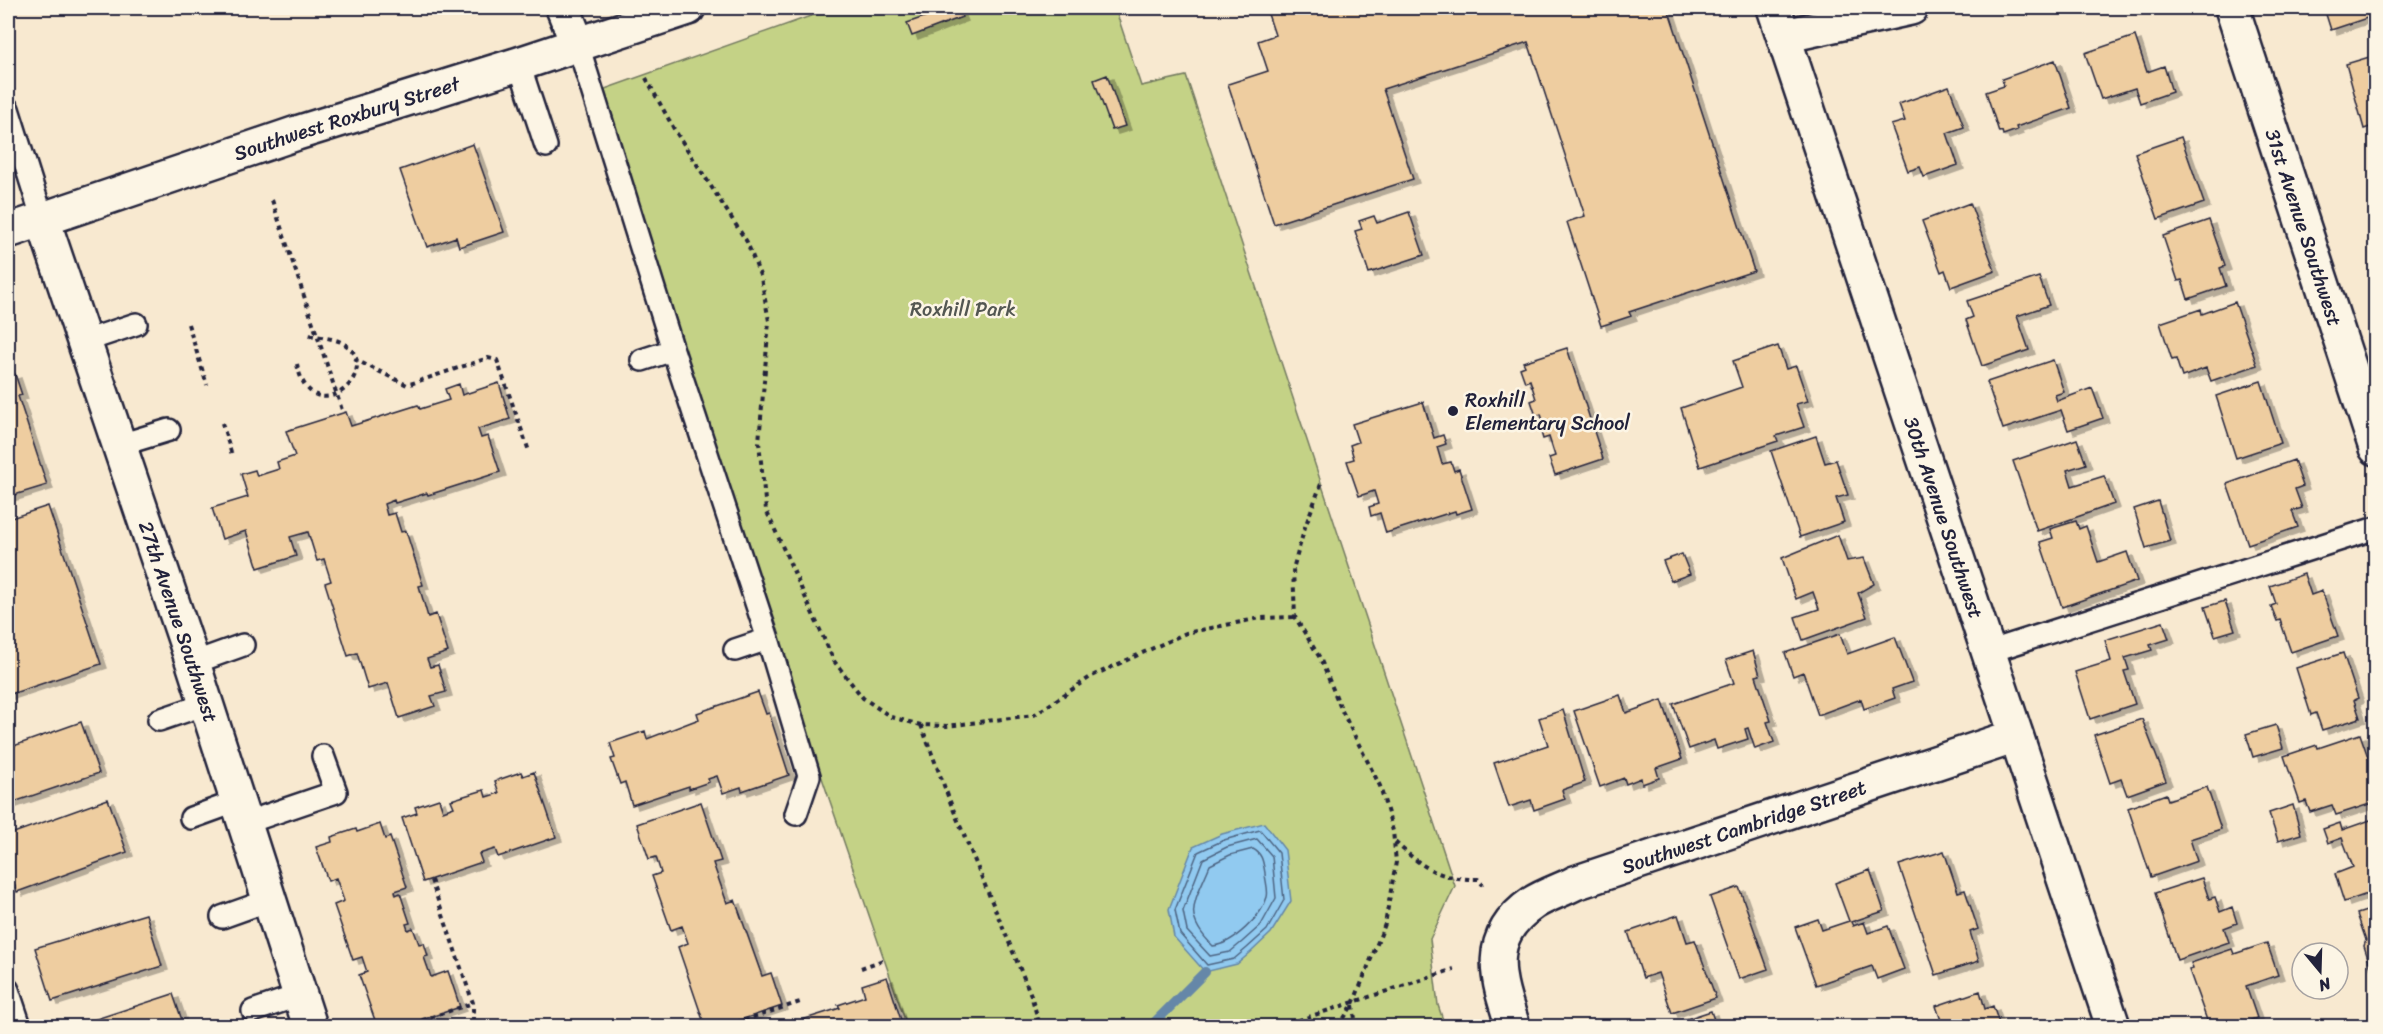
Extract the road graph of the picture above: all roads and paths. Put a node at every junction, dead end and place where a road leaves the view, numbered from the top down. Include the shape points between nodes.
1 (563, 8) edge
2 (688, 8) edge
3 (1911, 8) edge
4 (2232, 8) edge
5 (1779, 22) edge
6 (578, 45) junction
7 (519, 64) junction
8 (646, 78) dead end
9 (8, 109) edge
10 (546, 146) dead end
11 (272, 200) dead end
12 (43, 219) junction
13 (8, 231) edge
14 (136, 324) dead end
15 (188, 324) dead end
16 (309, 335) dead end
17 (317, 336) junction
18 (85, 341) junction
19 (673, 350) junction
20 (354, 359) junction
21 (642, 360) dead end
22 (297, 364) dead end
23 (207, 385) dead end
24 (337, 395) junction
25 (342, 411) dead end
26 (222, 423) dead end
27 (169, 430) dead end
28 (120, 445) junction
29 (2376, 448) edge
30 (529, 451) dead end
31 (232, 455) dead end
32 (1321, 484) dead end
33 (2376, 528) edge
34 (1295, 617) junction
35 (768, 639) junction
36 (243, 645) dead end
37 (735, 650) dead end
38 (1988, 652) junction
39 (193, 663) junction
40 (207, 704) junction
41 (159, 720) dead end
42 (921, 725) junction
43 (2016, 736) junction
44 (323, 756) dead end
45 (241, 812) junction
46 (796, 814) dead end
47 (191, 818) dead end
48 (1394, 841) junction
49 (431, 880) dead end
50 (1483, 885) dead end
51 (270, 900) junction
52 (222, 917) dead end
53 (886, 960) dead end
54 (861, 968) dead end
55 (1454, 969) dead end
56 (8, 990) edge
57 (300, 995) junction
58 (803, 1001) dead end
59 (473, 1003) junction
60 (1353, 1004) junction
61 (253, 1011) dead end
62 (20, 1026) edge
63 (310, 1026) edge
64 (405, 1026) edge
65 (476, 1026) edge
66 (728, 1026) edge
67 (1040, 1026) edge
68 (1281, 1026) edge
69 (1339, 1026) edge
70 (1356, 1026) edge
71 (1513, 1026) edge
72 (2113, 1026) edge

1 - 6 street
2 - 6 street, Southwest Roxbury Street
3 - 5 street
4 - 29 street, 31st Avenue Southwest
5 - 38 street, 30th Avenue Southwest
6 - 7 street, Southwest Roxbury Street
6 - 19 lane
7 - 10 lane
7 - 12 street, Southwest Roxbury Street via 297,133
8 - 42 path via 747,242 761,278 769,321 759,442 766,510 834,662 863,698 891,717
9 - 12 lane
11 - 17 path
12 - 13 street, Southwest Roxbury Street
12 - 18 street, 27th Avenue Southwest
14 - 18 lane
15 - 23 path
16 - 17 path
17 - 20 path via 339,341 348,347
17 - 24 path
18 - 28 street, 27th Avenue Southwest
19 - 21 lane
19 - 35 lane
20 - 24 path via 356,374
20 - 30 path via 407,385 488,358 497,360
22 - 24 path via 305,388 321,396
24 - 25 path
26 - 31 path
27 - 28 lane
28 - 39 street, 27th Avenue Southwest
32 - 34 path via 1293,569
33 - 38 lane
34 - 42 path via 1261,618 1186,633 1092,676 1034,715 947,726
34 - 48 path via 1320,658 1380,786
35 - 37 lane
35 - 46 lane via 809,776
36 - 39 lane
38 - 43 street, 30th Avenue Southwest
39 - 40 street, 27th Avenue Southwest
40 - 41 lane
40 - 45 street, 27th Avenue Southwest
42 - 67 path via 1031,995
43 - 71 street, Southwest Cambridge Street via 1575,884 1534,902 1508,926 1497,954 1499,985
43 - 72 street, 30th Avenue Southwest
44 - 45 lane via 336,792
45 - 47 lane
45 - 51 street, 27th Avenue Southwest
48 - 50 path via 1420,865 1462,880 1478,879
48 - 60 path via 1396,862 1384,924
49 - 59 path
51 - 52 lane
51 - 57 street, 27th Avenue Southwest
53 - 54 path
55 - 60 path
56 - 62 lane
57 - 61 lane
57 - 63 street, 27th Avenue Southwest
58 - 66 path
59 - 64 path
59 - 65 path
60 - 68 path
60 - 69 path
60 - 70 path

